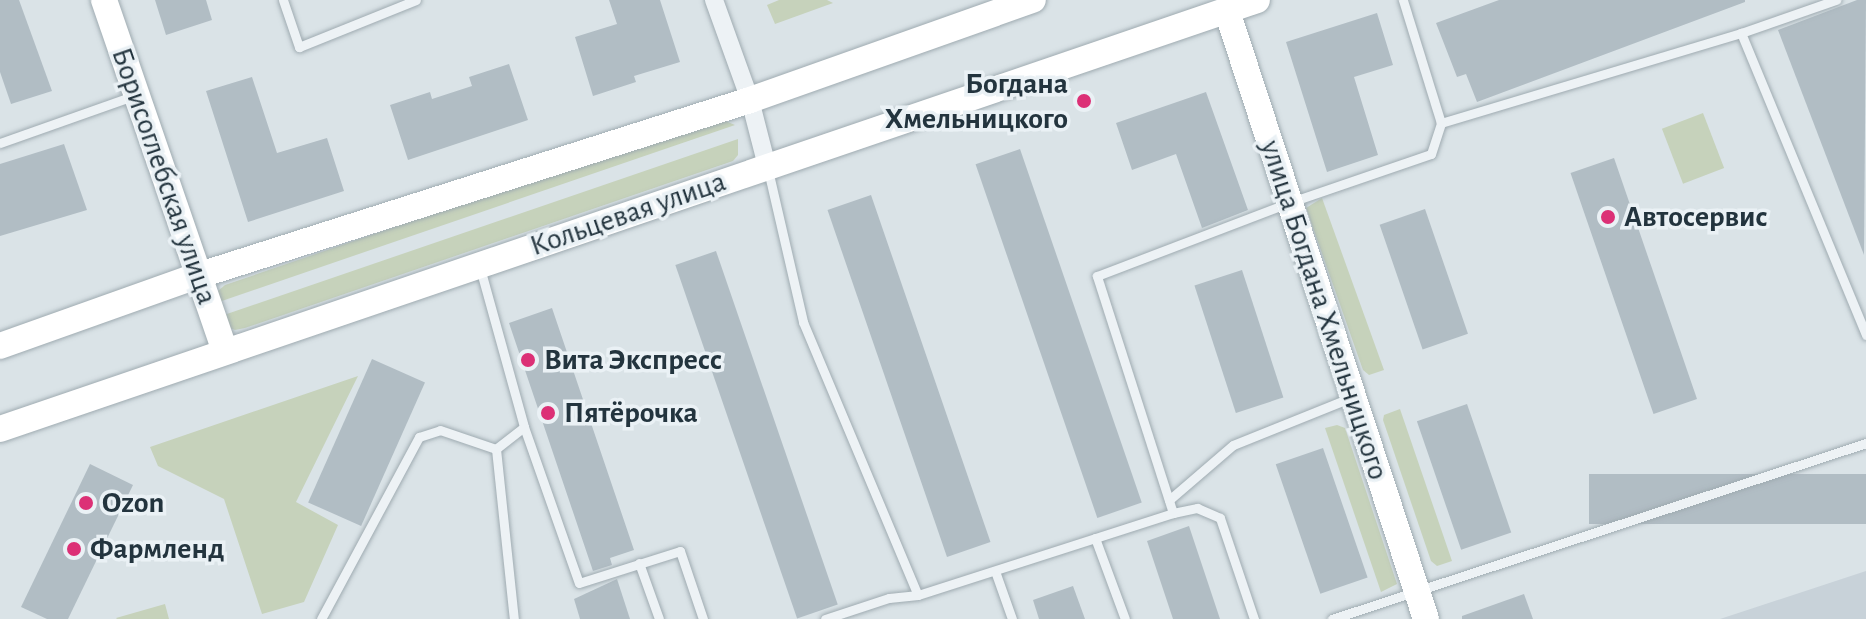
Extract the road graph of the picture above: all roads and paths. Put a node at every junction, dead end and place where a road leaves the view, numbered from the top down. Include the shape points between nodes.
1 (104, 0) edge
2 (283, 0) edge
3 (416, 0) edge
4 (714, 0) edge
5 (1033, 0) edge
6 (1257, 0) edge
7 (1403, 0) edge
8 (1836, 0) edge
9 (1225, 5) edge
10 (1741, 33) junction
11 (137, 95) junction
12 (750, 100) junction
13 (1441, 123) junction
14 (0, 143) edge
15 (767, 166) junction
16 (1288, 203) junction
17 (479, 265) junction
18 (197, 276) junction
19 (1866, 335) edge
20 (0, 346) edge
21 (225, 351) junction
22 (1353, 397) junction
23 (524, 427) junction
24 (0, 429) edge
25 (1866, 443) edge
26 (496, 449) junction
27 (1169, 500) junction
28 (1173, 513) junction
29 (1095, 538) junction
30 (639, 563) junction
31 (995, 571) junction
32 (1417, 591) junction
33 (918, 595) junction
34 (321, 619) edge
35 (514, 619) edge
36 (659, 619) edge
37 (703, 619) edge
38 (825, 619) edge
39 (1012, 619) edge
40 (1125, 619) edge
41 (1254, 619) edge
42 (1332, 619) edge
43 (1426, 619) edge

1 - 11 main road, Борисоглебская улица
2 - 3 lane via 299,47
4 - 12 street
5 - 12 main road
6 - 9 main road, Кольцевая улица
7 - 13 lane
8 - 10 lane
9 - 15 main road, Кольцевая улица
9 - 16 main road, улица Богдана Хмельницкого
10 - 13 lane
10 - 19 lane
11 - 14 lane
11 - 18 main road, Борисоглебская улица
12 - 15 street
12 - 18 main road
13 - 16 lane via 1431,154
15 - 17 main road, Кольцевая улица
15 - 33 lane via 803,322
16 - 22 main road, улица Богдана Хмельницкого
16 - 27 lane via 1097,276
17 - 21 main road, Кольцевая улица
17 - 23 lane
18 - 20 main road
18 - 21 main road, Борисоглебская улица
21 - 24 main road, Кольцевая улица
22 - 27 lane via 1233,445
22 - 32 main road, улица Богдана Хмельницкого
23 - 26 lane
23 - 30 lane via 579,583
25 - 32 lane
26 - 34 lane via 440,430 419,437
26 - 35 lane
27 - 28 lane
28 - 29 lane
28 - 41 lane via 1197,508 1220,518
29 - 31 lane
29 - 40 lane
30 - 36 lane
30 - 37 lane via 680,551
31 - 33 lane
31 - 39 lane
32 - 42 lane
32 - 43 main road, улица Богдана Хмельницкого
33 - 38 lane via 889,598

